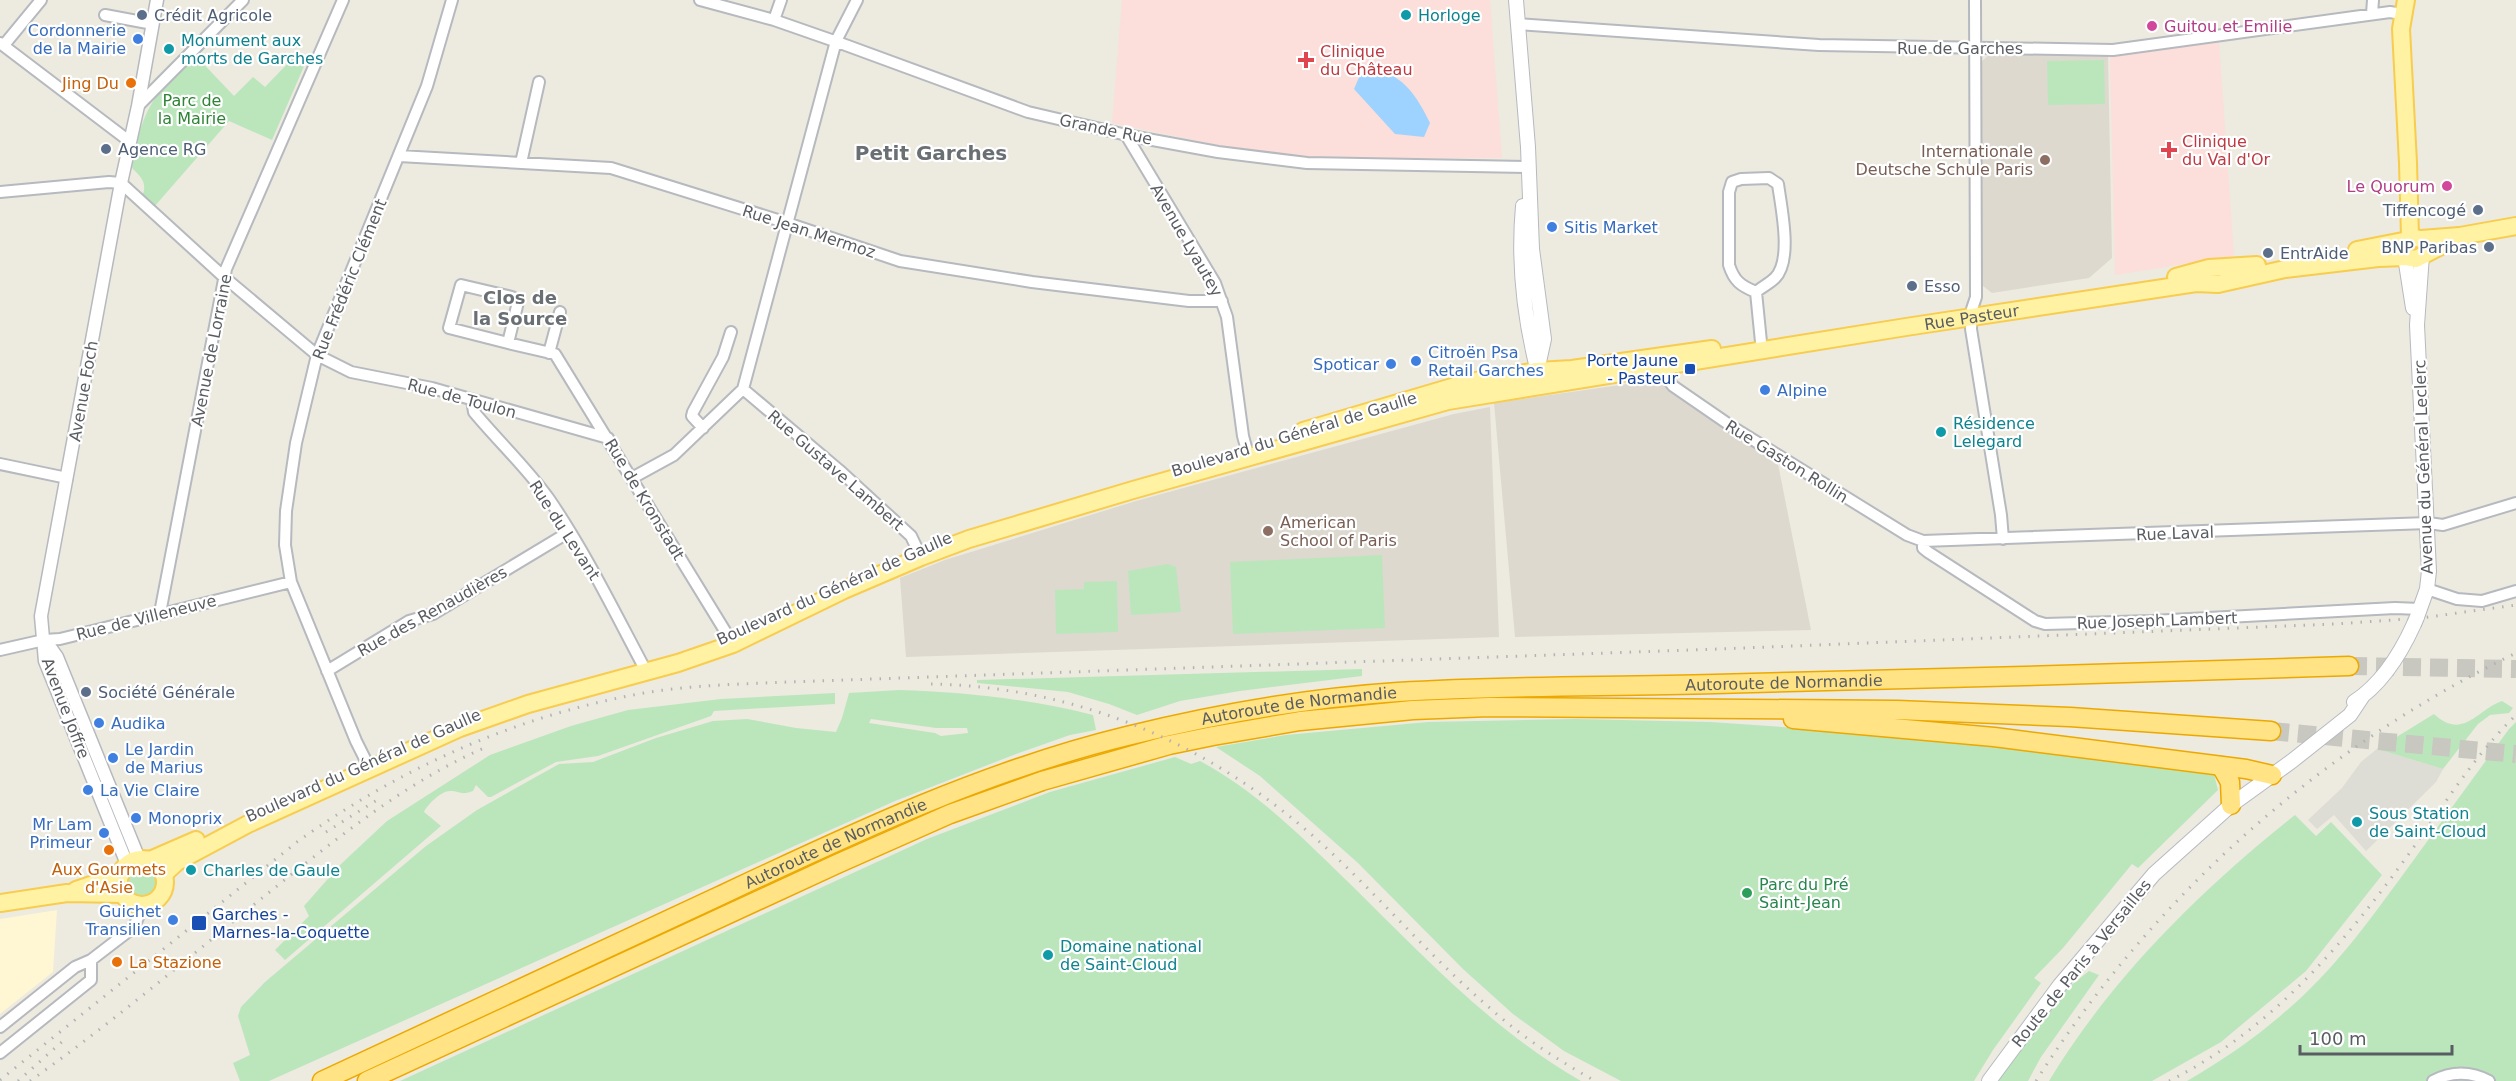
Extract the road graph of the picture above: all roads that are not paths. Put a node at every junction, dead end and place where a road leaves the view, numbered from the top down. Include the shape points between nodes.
1 (41, 0) edge
2 (157, 0) edge
3 (243, 0) edge
4 (343, 0) edge
5 (452, 0) edge
6 (700, 0) edge
7 (781, 0) edge
8 (857, 0) edge
9 (1516, 0) edge
10 (1975, 0) edge
11 (2373, 0) edge
12 (2404, 7) edge
13 (2372, 14) junction
14 (105, 15) dead end
15 (774, 20) junction
16 (153, 24) junction
17 (1517, 24) junction
18 (836, 41) junction
19 (2, 44) edge
20 (1974, 48) junction
21 (539, 82) dead end
22 (138, 106) junction
23 (1126, 135) junction
24 (129, 141) junction
25 (399, 156) junction
26 (521, 163) junction
27 (1529, 172) junction
28 (121, 183) junction
29 (0, 192) edge
30 (787, 223) junction
31 (2516, 226) edge
32 (2412, 246) junction
33 (225, 277) junction
34 (1756, 292) junction
35 (1222, 301) junction
36 (560, 312) dead end
37 (1972, 313) junction
38 (731, 332) dead end
39 (508, 343) junction
40 (1761, 347) junction
41 (552, 354) junction
42 (317, 355) junction
43 (1664, 368) junction
44 (1538, 378) junction
45 (743, 389) junction
46 (1474, 389) junction
47 (472, 400) junction
48 (703, 428) junction
49 (608, 438) junction
50 (1248, 453) junction
51 (0, 464) edge
52 (67, 478) junction
53 (632, 478) junction
54 (2516, 503) edge
55 (2428, 524) junction
56 (568, 532) junction
57 (2003, 539) junction
58 (1923, 541) junction
59 (919, 553) junction
60 (291, 582) junction
61 (2427, 589) junction
62 (2516, 591) edge
63 (160, 613) junction
64 (2417, 617) junction
65 (44, 640) junction
66 (731, 640) junction
67 (0, 650) edge
68 (2349, 666) tunnel mouth
69 (644, 668) junction
70 (327, 670) junction
71 (2362, 697) junction
72 (1760, 708) junction
73 (2271, 731) tunnel mouth
74 (368, 764) junction
75 (2221, 766) junction
76 (2267, 774) junction
77 (2230, 805) junction
78 (134, 865) junction
79 (164, 874) junction
80 (67, 893) junction
81 (122, 894) junction
82 (0, 903) edge
83 (141, 905) junction
84 (91, 960) junction
85 (0, 1027) edge
86 (0, 1053) edge
87 (322, 1081) edge
88 (367, 1081) edge
89 (1989, 1081) edge
90 (2433, 1081) edge
91 (2489, 1081) edge

1 - 19 street
2 - 16 street, Avenue Foch
3 - 22 street
4 - 33 street, Avenue de Lorraine
5 - 25 street, Rue Frédéric Clément via 427,86
6 - 15 street, Grande Rue
7 - 15 street
8 - 18 street
9 - 17 main road
10 - 20 street
11 - 13 street
12 - 13 street, Rue de Garches
12 - 32 main road via 2401,29
13 - 20 street, Rue de Garches via 2113,50
14 - 16 street
15 - 18 street, Grande Rue
16 - 22 street, Avenue Foch
17 - 20 street, Rue de Garches via 1819,45
17 - 27 main road
18 - 23 street, Grande Rue via 1028,112
18 - 30 street
19 - 24 street
20 - 37 street via 1976,297
21 - 26 street
22 - 24 street, Avenue Foch
23 - 27 street, Grande Rue via 1307,163
23 - 35 street, Avenue Lyautey
24 - 28 street, Avenue Foch
25 - 26 street, Rue Jean Mermoz
25 - 42 street, Rue Frédéric Clément
26 - 30 street, Rue Jean Mermoz via 611,168
27 - 44 main road via 1520,258
28 - 29 street
28 - 33 street, Rue de Toulon
28 - 52 street, Avenue Foch
30 - 35 street, Rue Jean Mermoz via 900,261 1032,282 1189,301
30 - 45 street
31 - 32 main road, Rue Pasteur
32 - 37 main road, Rue Pasteur via 2249,266 2217,276 2172,278
32 - 55 main road, Avenue du Général Leclerc
33 - 42 street, Rue de Toulon
33 - 63 street, Avenue de Lorraine
34 - 34 street via 1777,276 1785,231 1778,184 1769,178 1741,178 1732,182 1729,192 1729,265 1740,285
34 - 40 street
35 - 50 street, Avenue Lyautey
36 - 41 street
37 - 40 main road, Rue Pasteur
37 - 57 street via 1971,332
38 - 48 street via 723,357 693,412
39 - 39 street via 449,328 461,285 512,297 518,302
39 - 41 street
40 - 43 main road, Rue Pasteur
40 - 44 main road, Rue Pasteur via 1572,369
41 - 49 street, Rue de Kronstadt
42 - 47 street, Rue de Toulon via 351,372
42 - 60 street, Rue Frédéric Clément via 296,443 286,512 285,545
43 - 44 main road, Rue Pasteur
43 - 58 street, Rue Gaston Rollin via 1673,386 1734,428 1907,535
44 - 46 main road, Boulevard du Général de Gaulle
44 - 46 main road, Boulevard du Général de Gaulle via 1499,377
45 - 48 street
45 - 59 street, Rue Gustave Lambert via 911,536
46 - 50 main road, Boulevard du Général de Gaulle
47 - 49 street, Rue de Toulon
47 - 56 street, Rue du Levant via 474,412 524,468
48 - 53 street via 674,455
49 - 53 street, Rue de Kronstadt
50 - 59 main road, Boulevard du Général de Gaulle via 984,524
51 - 52 street
52 - 65 street, Avenue Foch via 41,616
53 - 66 street, Rue de Kronstadt
54 - 55 street, Rue Laval via 2443,525
55 - 57 street, Rue Laval
55 - 61 main road, Avenue du Général Leclerc
56 - 69 street, Rue du Levant
56 - 70 street, Rue des Renaudières via 433,614 410,621
57 - 58 street, Rue Laval
58 - 64 street, Rue Joseph Lambert via 1928,552 2045,624 2395,608
59 - 66 main road, Boulevard du Général de Gaulle
60 - 63 street, Rue de Villeneuve
60 - 70 street, Rue Frédéric Clément
61 - 62 street via 2457,599 2482,601
61 - 64 main road, Avenue du Général Leclerc
63 - 65 street, Rue de Villeneuve
64 - 71 main road, Avenue du Général Leclerc via 2391,666
65 - 67 street, Rue de Villeneuve
65 - 78 street, Avenue Joffre via 57,657
66 - 69 main road, Boulevard du Général de Gaulle
68 - 87 highway, Autoroute de Normandie via 1489,687 1356,695 1210,718 1125,736 1037,761 944,796 818,850
69 - 74 main road, Boulevard du Général de Gaulle via 459,728
70 - 74 street, Rue Frédéric Clément
71 - 76 main road, Avenue du Général Leclerc
71 - 76 main road, Avenue du Général Leclerc via 2350,715 2292,761
72 - 73 highway, Autoroute de Normandie via 2070,717
72 - 75 highway via 1780,718 1994,737
72 - 88 highway, Autoroute de Normandie via 1413,710 1300,722 1169,745 1042,781 950,814
74 - 78 main road, Boulevard du Général de Gaulle
74 - 79 main road, Boulevard du Général de Gaulle via 177,862
75 - 76 highway
75 - 77 highway via 2230,782
76 - 77 main road, Avenue du Général Leclerc
77 - 89 main road, Route de Paris à Versailles via 2154,874 2030,1022
78 - 79 main road via 158,866
78 - 80 main road, Boulevard du Général de Gaulle
78 - 81 main road via 119,881
79 - 83 main road via 160,897
80 - 81 main road
80 - 82 main road
81 - 83 main road
83 - 84 street via 134,927
84 - 85 street via 75,968
84 - 86 street via 91,980
90 - 91 street via 2457,1073

